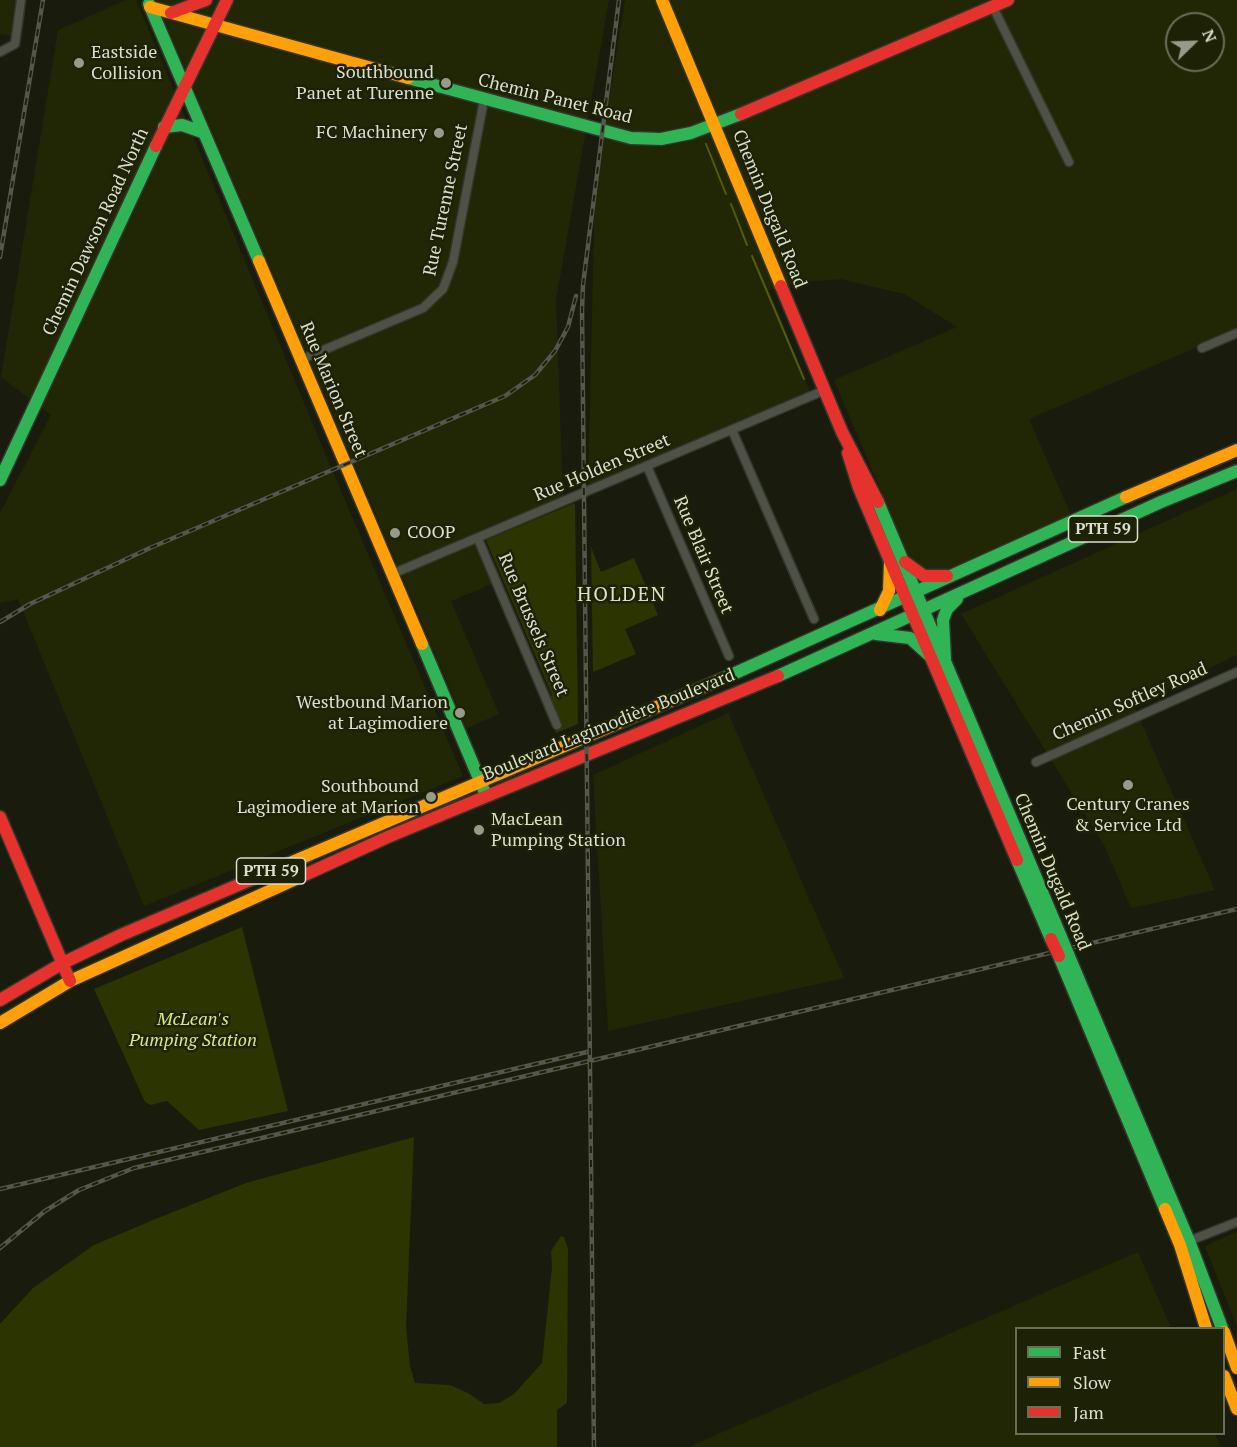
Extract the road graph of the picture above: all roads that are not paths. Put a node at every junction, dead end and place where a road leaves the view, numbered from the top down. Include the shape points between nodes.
1 (21, 0) edge
2 (206, 0) edge
3 (228, 0) edge
4 (662, 0) edge
5 (1008, 0) edge
6 (149, 4) edge
7 (993, 7) junction
8 (170, 13) junction
9 (215, 26) junction
10 (0, 51) edge
11 (183, 87) junction
12 (484, 100) junction
13 (715, 125) junction
14 (164, 128) junction
15 (202, 132) junction
16 (1069, 162) dead end
17 (1237, 333) edge
18 (1202, 348) dead end
19 (300, 360) junction
20 (825, 390) junction
21 (732, 430) junction
22 (842, 432) junction
23 (1237, 450) edge
24 (647, 466) junction
25 (1237, 471) edge
26 (0, 480) edge
27 (478, 539) junction
28 (890, 561) junction
29 (904, 562) junction
30 (392, 574) junction
31 (954, 576) junction
32 (970, 590) junction
33 (918, 593) junction
34 (905, 598) junction
35 (880, 610) junction
36 (925, 610) junction
37 (913, 615) junction
38 (814, 619) dead end
39 (872, 634) junction
40 (729, 656) dead end
41 (930, 656) junction
42 (945, 659) junction
43 (1237, 672) edge
44 (557, 725) dead end
45 (1036, 762) dead end
46 (481, 782) junction
47 (486, 795) junction
48 (0, 817) edge
49 (1056, 938) junction
50 (1063, 955) junction
51 (63, 963) junction
52 (70, 981) junction
53 (0, 1000) edge
54 (0, 1023) edge
55 (1237, 1222) edge
56 (1190, 1241) junction
57 (1205, 1327) edge
58 (1222, 1327) edge
59 (1225, 1335) edge
60 (1237, 1368) edge
61 (1225, 1379) edge
62 (1237, 1409) edge

1 - 10 street via 15,44
2 - 8 main road
3 - 9 main road, Chemin Dawson Road North
4 - 13 main road, Chemin Dugald Road
5 - 7 main road, Chemin Panet Road
6 - 8 main road, Chemin Panet Road
6 - 11 main road, Rue Marion Street
7 - 13 main road, Chemin Panet Road
7 - 16 street
8 - 9 main road, Chemin Panet Road
9 - 11 main road, Chemin Dawson Road North
9 - 12 main road, Chemin Panet Road
11 - 14 main road, Chemin Dawson Road North
11 - 15 main road, Rue Marion Street
12 - 13 main road, Chemin Panet Road via 631,138 661,139
12 - 19 street, Rue Turenne Street via 453,262 443,289 416,312
13 - 20 main road, Chemin Dugald Road
14 - 15 main road via 182,124
14 - 26 main road, Chemin Dawson Road North
15 - 19 main road, Rue Marion Street
17 - 18 street
19 - 30 main road, Rue Marion Street
20 - 21 street, Rue Holden Street
20 - 22 main road, Chemin Dugald Road
21 - 24 street, Rue Holden Street
21 - 38 street
22 - 28 main road, Chemin Dugald Road via 858,488
22 - 29 main road, Chemin Dugald Road
23 - 31 main road, Boulevard Lagimodière Boulevard / PTH 59
24 - 27 street, Rue Holden Street
24 - 40 street, Rue Blair Street
25 - 32 main road, Boulevard Lagimodière Boulevard / PTH 59
27 - 30 street, Rue Holden Street
27 - 44 street, Rue Brussels Street
28 - 34 main road, Chemin Dugald Road
28 - 35 main road via 889,591
29 - 31 main road via 928,577
29 - 33 main road, Chemin Dugald Road
30 - 46 main road, Rue Marion Street
31 - 33 main road, Boulevard Lagimodière Boulevard / PTH 59
32 - 36 main road, Boulevard Lagimodière Boulevard / PTH 59
32 - 42 main road via 944,615
33 - 34 main road, Boulevard Lagimodière Boulevard / PTH 59
33 - 36 main road, Chemin Dugald Road
34 - 35 main road, Boulevard Lagimodière Boulevard / PTH 59
34 - 37 main road, Chemin Dugald Road
35 - 46 main road, Boulevard Lagimodière Boulevard / PTH 59
36 - 37 main road, Boulevard Lagimodière Boulevard / PTH 59
36 - 42 main road, Chemin Dugald Road
37 - 39 main road, Boulevard Lagimodière Boulevard / PTH 59
37 - 41 main road, Chemin Dugald Road
39 - 41 main road via 910,638
39 - 47 main road, Boulevard Lagimodière Boulevard / PTH 59 via 693,712
41 - 49 main road, Chemin Dugald Road
42 - 49 main road, Chemin Dugald Road
43 - 45 street, Chemin Softley Road
46 - 47 main road, Rue Marion Street
46 - 51 main road, Boulevard Lagimodière Boulevard / PTH 59
47 - 52 main road, Boulevard Lagimodière Boulevard / PTH 59
48 - 51 main road
49 - 50 main road, Chemin Dugald Road, bridge
50 - 56 main road, Chemin Dugald Road
50 - 57 main road, Chemin Dugald Road via 1180,1245
51 - 52 main road
51 - 53 main road, Boulevard Lagimodière Boulevard / PTH 59
52 - 54 main road, Boulevard Lagimodière Boulevard / PTH 59
55 - 56 street
56 - 58 main road, Chemin Dugald Road
59 - 60 main road, Chemin Dugald Road
61 - 62 main road

